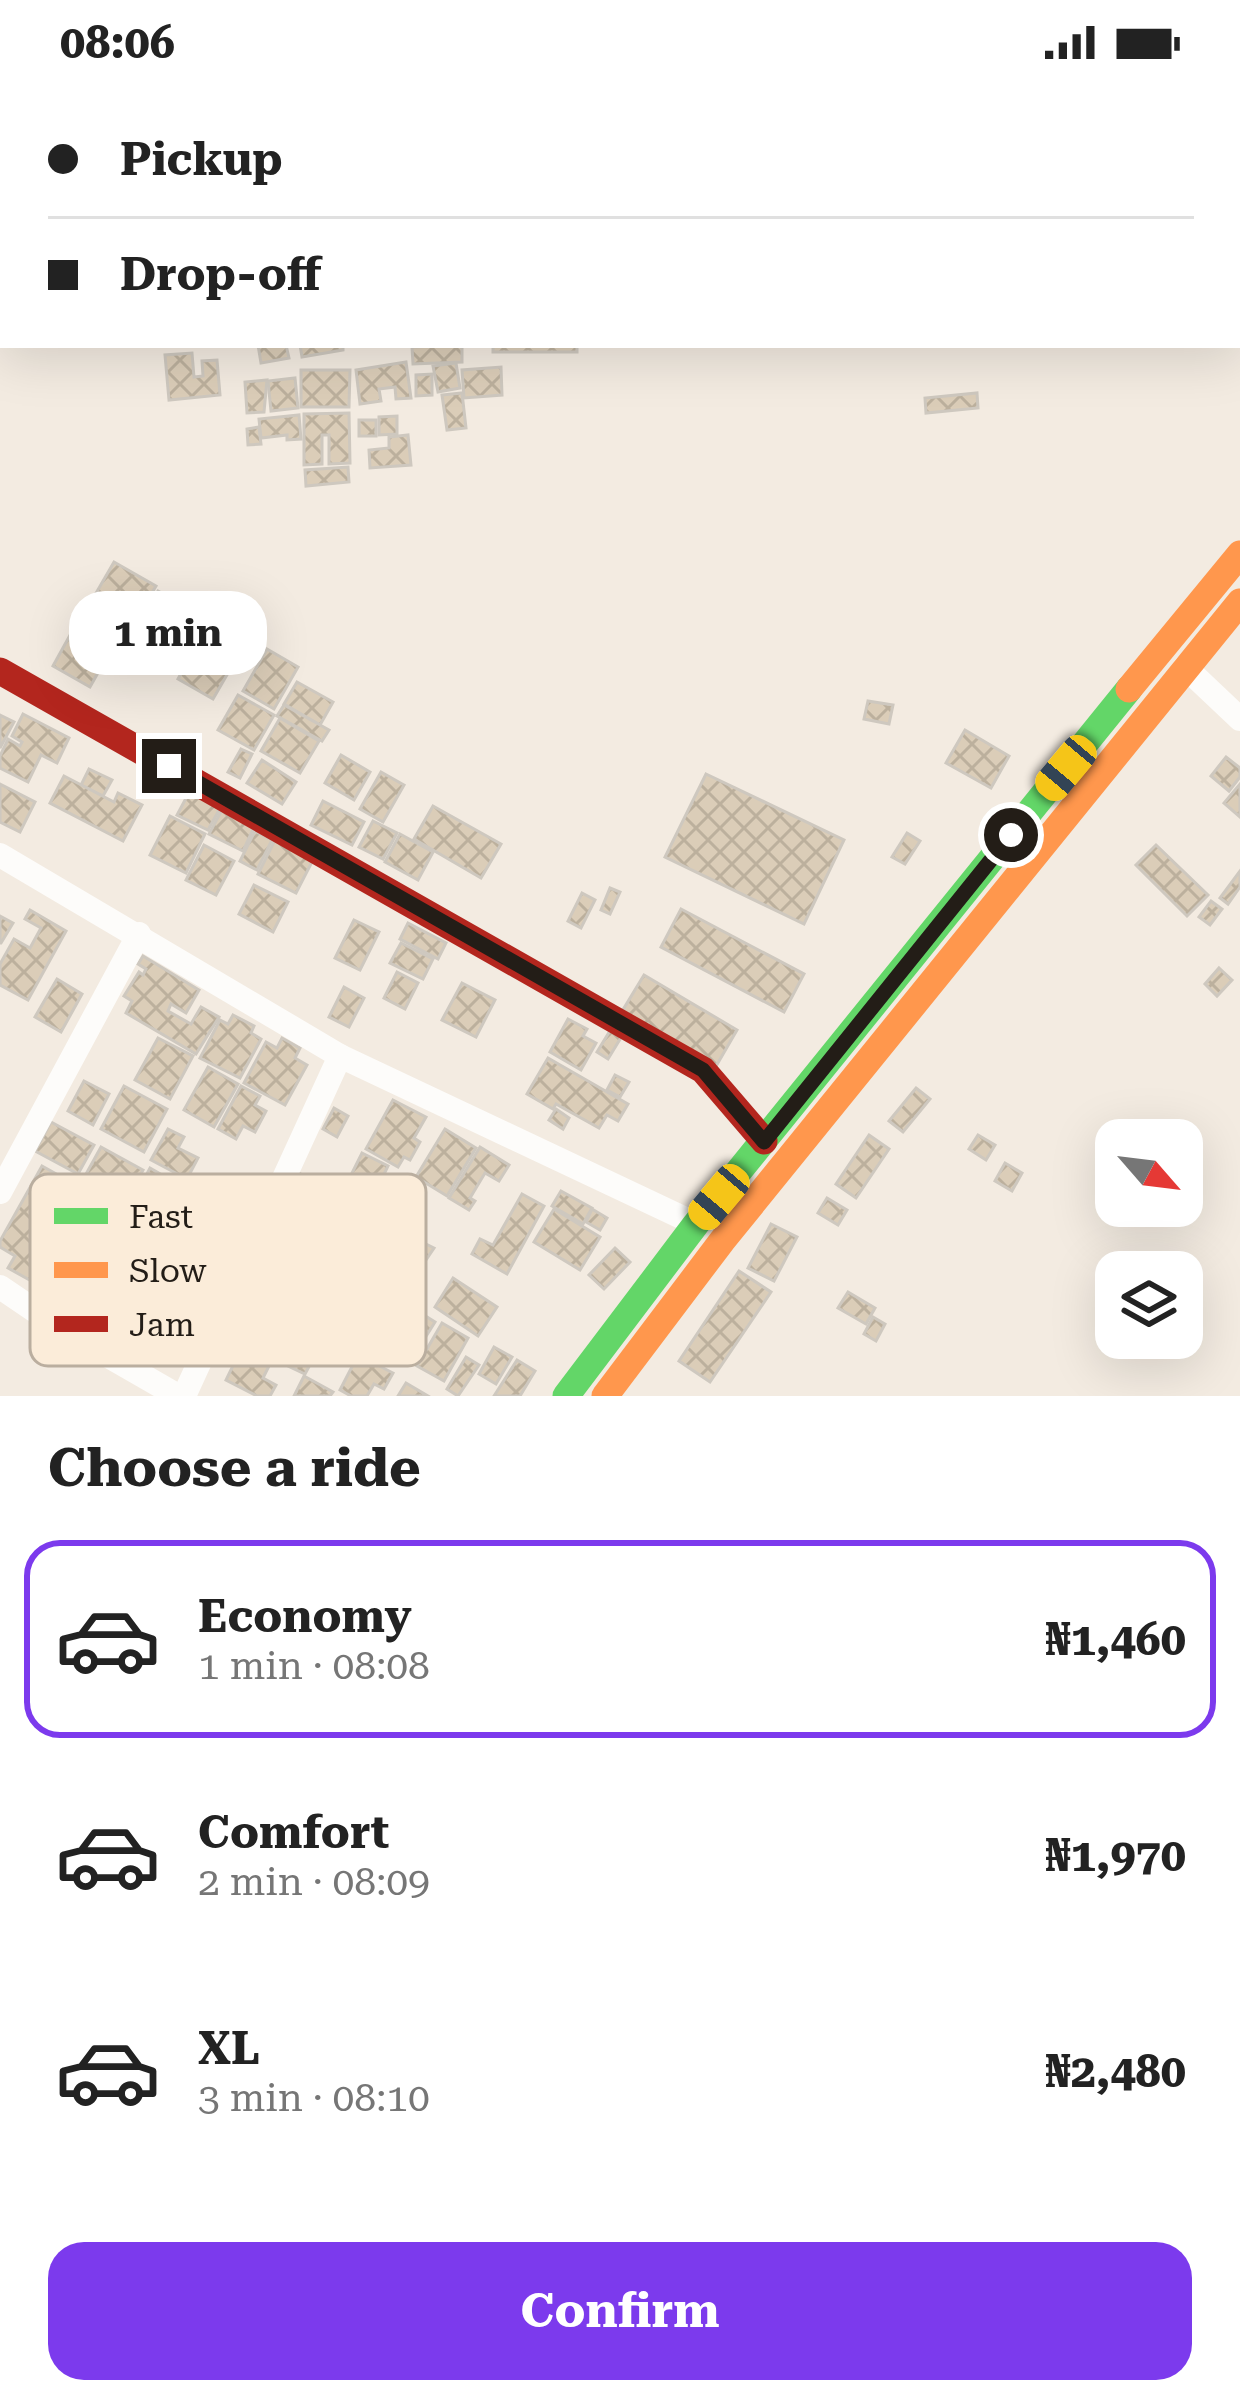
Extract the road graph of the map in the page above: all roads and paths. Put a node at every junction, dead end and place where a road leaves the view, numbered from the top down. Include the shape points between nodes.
1 (1240, 554) edge
2 (1240, 602) edge
3 (1185, 667) junction
4 (0, 671) edge
5 (1240, 718) edge
6 (0, 855) edge
7 (139, 934) junction
8 (340, 1056) junction
9 (764, 1142) junction
10 (285, 1174) edge
11 (0, 1192) edge
12 (696, 1224) junction
13 (0, 1287) edge
14 (30, 1307) edge
15 (128, 1366) edge
16 (195, 1366) edge
17 (181, 1396) edge
18 (566, 1396) edge
19 (605, 1396) edge

1 - 9 street
2 - 3 street
3 - 5 street
3 - 19 street
4 - 9 street via 703,1070
6 - 7 street
7 - 8 street
7 - 11 street
8 - 10 street
8 - 12 street
9 - 12 street
12 - 18 street
13 - 14 street
15 - 17 street
16 - 17 street

